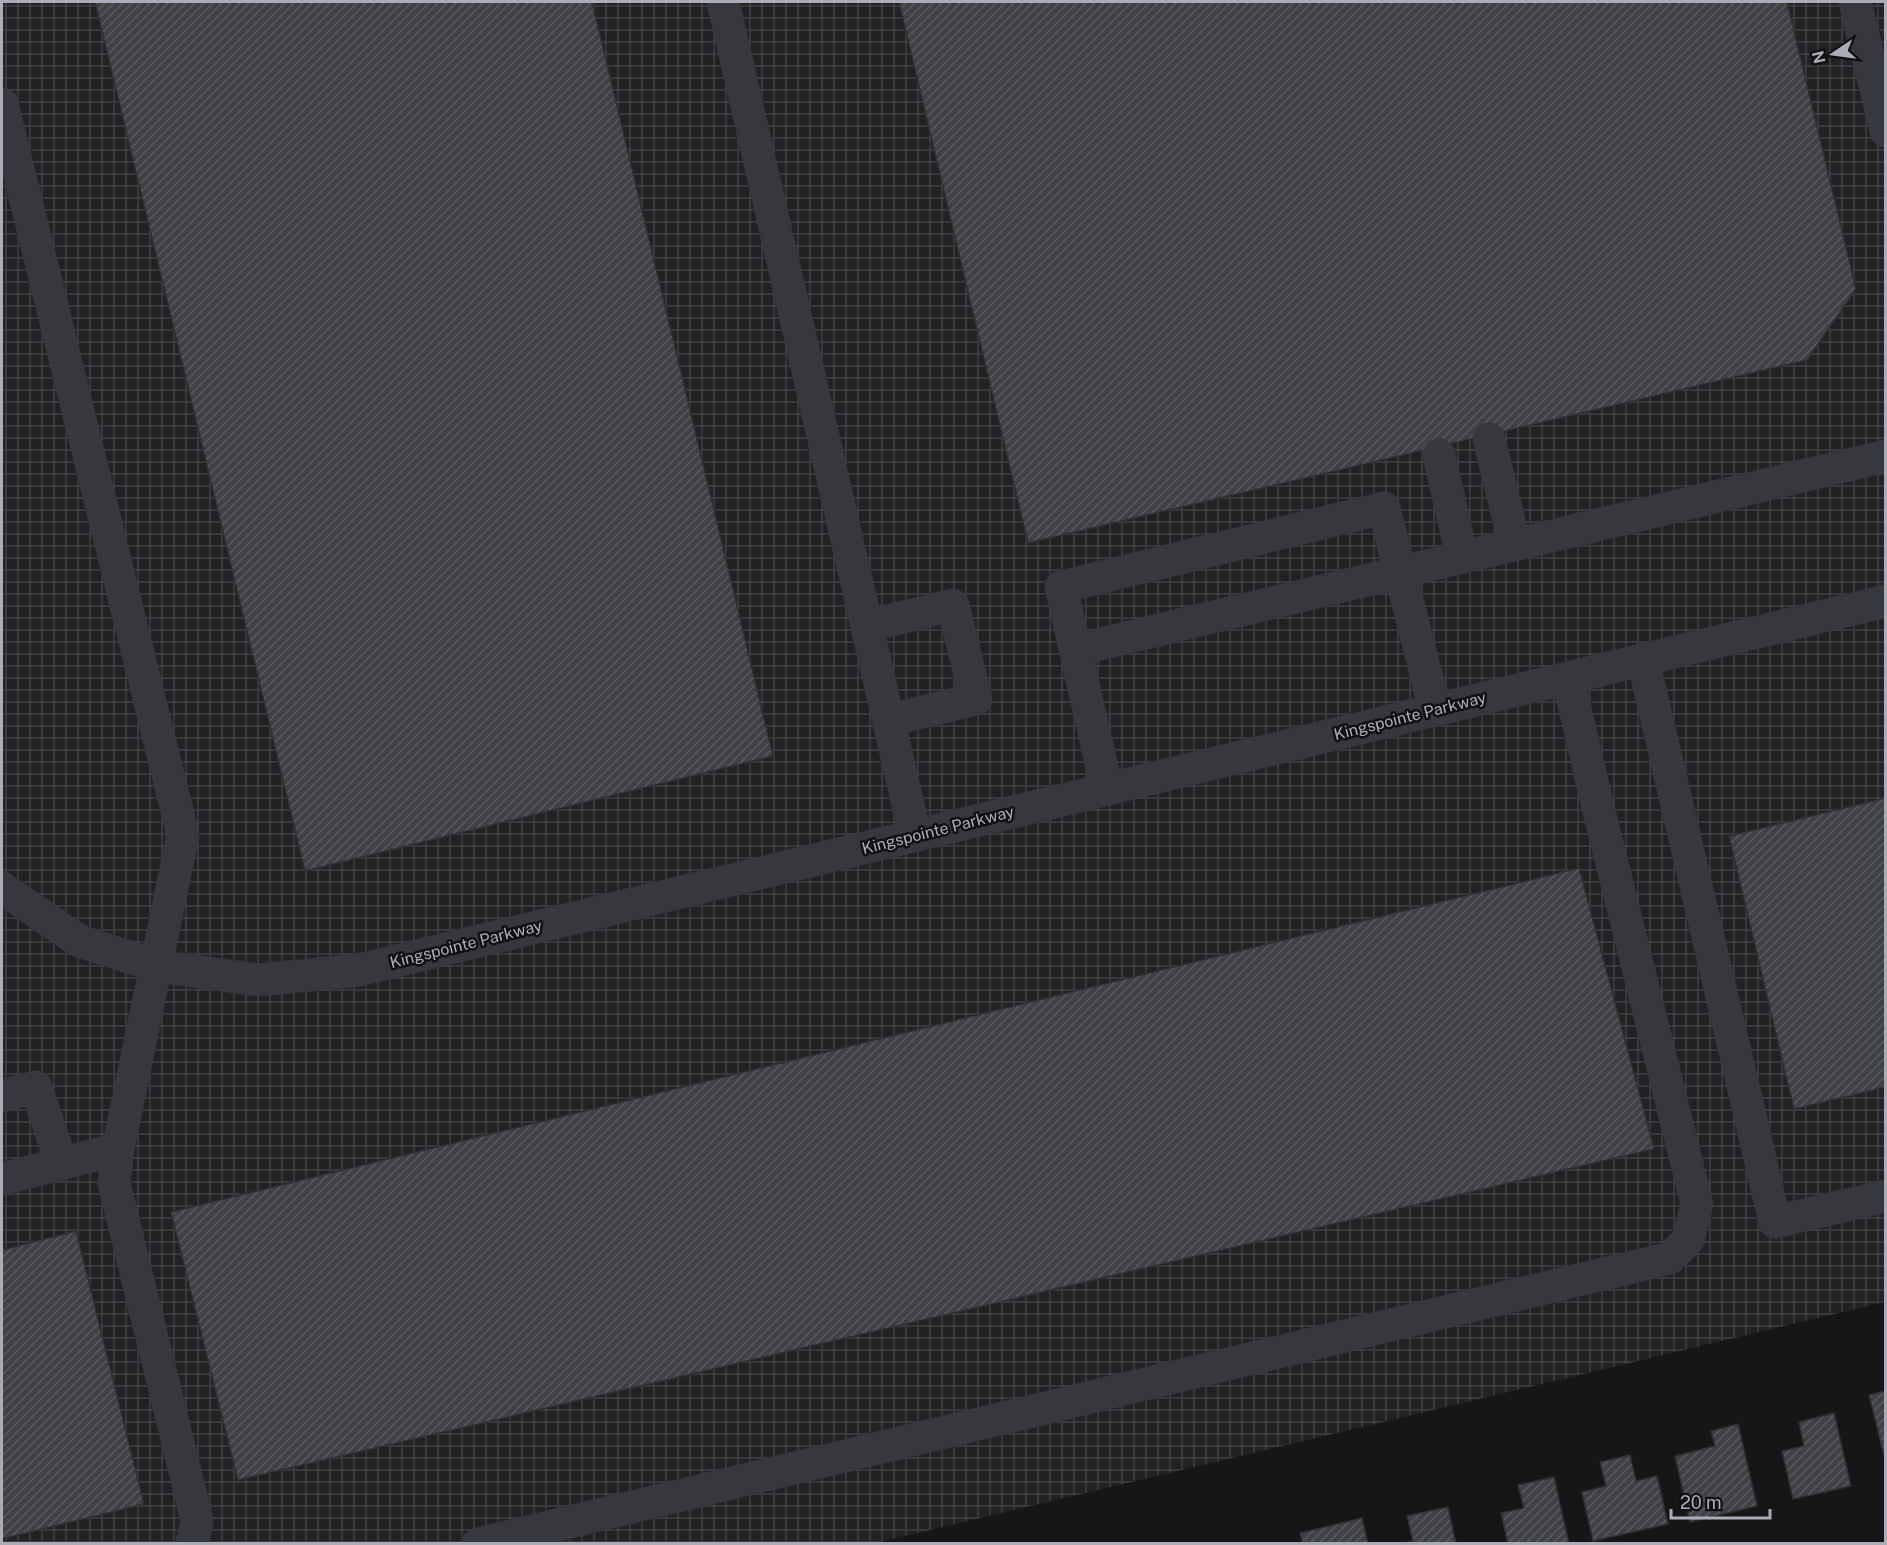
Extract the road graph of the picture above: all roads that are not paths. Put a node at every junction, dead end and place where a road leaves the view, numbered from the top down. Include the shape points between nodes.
1 (723, 2) edge
2 (1855, 2) edge
3 (2, 104) edge
4 (1886, 131) edge
5 (1489, 439) dead end
6 (1439, 455) dead end
7 (1886, 456) edge
8 (1515, 544) junction
9 (1462, 557) junction
10 (1399, 572) junction
11 (1886, 601) edge
12 (867, 626) junction
13 (1075, 650) junction
14 (1642, 660) junction
15 (1568, 678) junction
16 (1434, 710) junction
17 (889, 720) junction
18 (1107, 789) junction
19 (915, 836) junction
20 (2, 888) edge
21 (157, 966) junction
22 (2, 1096) edge
23 (118, 1149) junction
24 (61, 1162) junction
25 (2, 1179) edge
26 (1886, 1196) edge
27 (192, 1544) edge
28 (478, 1544) edge

1 - 12 street
2 - 4 street
3 - 21 street via 183,835
5 - 8 street
6 - 9 street
7 - 8 street
8 - 9 street
9 - 10 street
10 - 13 street
10 - 13 street via 1384,508 1061,587
10 - 16 street
11 - 14 street, Kingspointe Parkway
12 - 17 street
12 - 17 street via 953,605 976,699
13 - 18 street
14 - 15 street, Kingspointe Parkway
14 - 26 street via 1775,1222
15 - 16 street, Kingspointe Parkway
15 - 28 street via 1697,1204 1688,1240 1670,1258
16 - 18 street, Kingspointe Parkway
17 - 19 street
18 - 19 street, Kingspointe Parkway
19 - 21 street, Kingspointe Parkway via 359,970 259,980
20 - 21 street, Kingspointe Parkway via 79,940
21 - 23 street
22 - 24 street via 36,1087
23 - 24 street
23 - 27 street via 114,1183 197,1520
24 - 25 street

